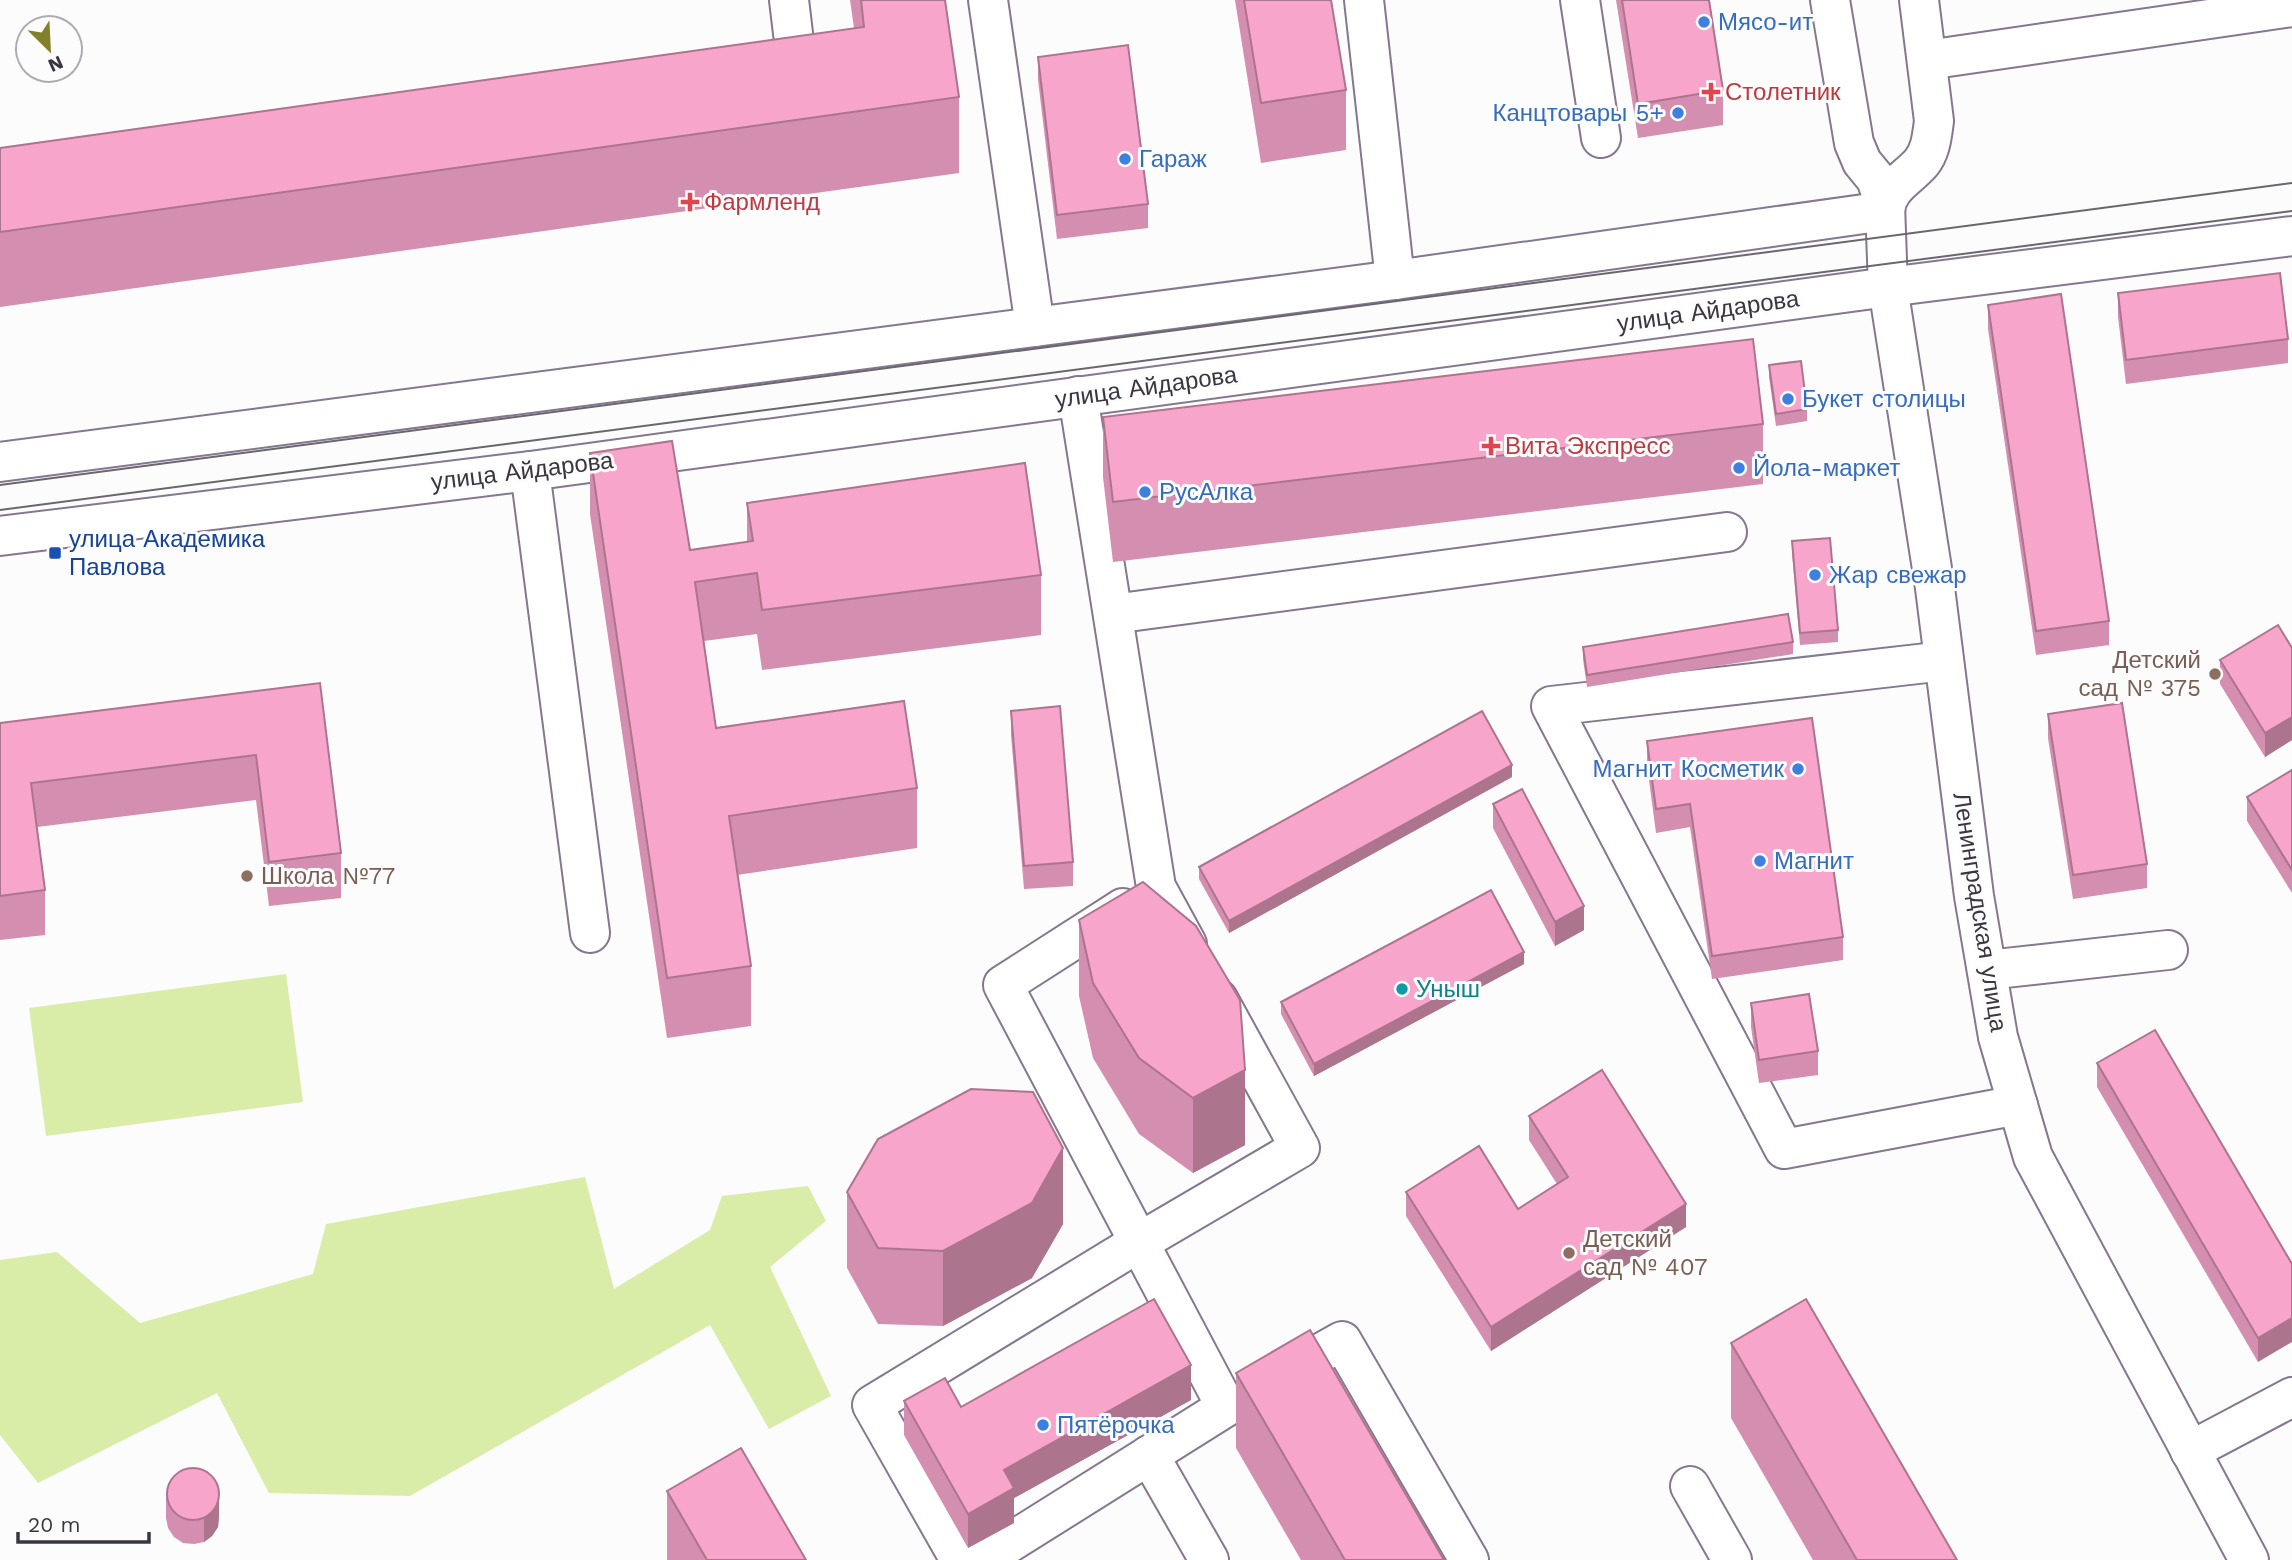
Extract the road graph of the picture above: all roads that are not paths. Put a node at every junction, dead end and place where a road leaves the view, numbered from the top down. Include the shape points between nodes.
1 (789, 0) edge
2 (988, 0) edge
3 (1364, 0) edge
4 (1580, 0) edge
5 (1830, 0) edge
6 (1919, 0) edge
7 (2292, 7) edge
8 (2200, 10) edge
9 (1927, 60) junction
10 (727, 68) edge
11 (1601, 138) dead end
12 (1885, 211) junction
13 (2292, 236) edge
14 (1395, 280) junction
15 (1888, 287) junction
16 (1035, 327) junction
17 (1079, 396) junction
18 (0, 463) edge
19 (530, 471) junction
20 (1727, 532) dead end
21 (0, 536) edge
22 (1113, 614) junction
23 (1944, 661) junction
24 (1156, 887) junction
25 (590, 933) dead end
26 (2168, 950) dead end
27 (1987, 970) junction
28 (2018, 1105) junction
29 (1138, 1243) junction
30 (2292, 1396) edge
31 (1226, 1407) junction
32 (2190, 1451) junction
33 (1149, 1455) junction
34 (1690, 1486) dead end
35 (994, 1557) edge
36 (960, 1560) edge
37 (1209, 1560) edge
38 (1469, 1560) edge
39 (1732, 1560) edge
40 (2249, 1560) edge

1 - 10 main road via 796,58
2 - 16 main road
3 - 14 main road
4 - 11 main road
5 - 12 main road, Ленинградская улица via 1854,143 1881,189
6 - 9 main road
7 - 8 main road
8 - 9 main road
9 - 12 main road via 1932,138 1921,163 1893,190
12 - 14 main road
12 - 15 main road, Ленинградская улица
13 - 15 main road, улица Айдарова
14 - 16 main road
15 - 17 main road, улица Айдарова
15 - 23 main road, Ленинградская улица
16 - 18 main road
17 - 19 main road, улица Айдарова
17 - 22 main road
19 - 21 main road, улица Айдарова
19 - 25 main road
20 - 22 main road
22 - 24 main road
23 - 27 main road, Ленинградская улица
23 - 28 main road via 1551,706 1784,1149
24 - 29 main road via 1003,985
24 - 29 main road via 1300,1148
26 - 27 main road
27 - 28 main road, Ленинградская улица via 1998,1037
28 - 32 main road, Ленинградская улица via 2033,1157
29 - 31 main road
29 - 36 main road via 872,1405
30 - 32 main road
31 - 33 main road
31 - 38 main road via 1342,1341
32 - 40 main road, Ленинградская улица
33 - 35 main road
33 - 37 main road
34 - 39 main road

